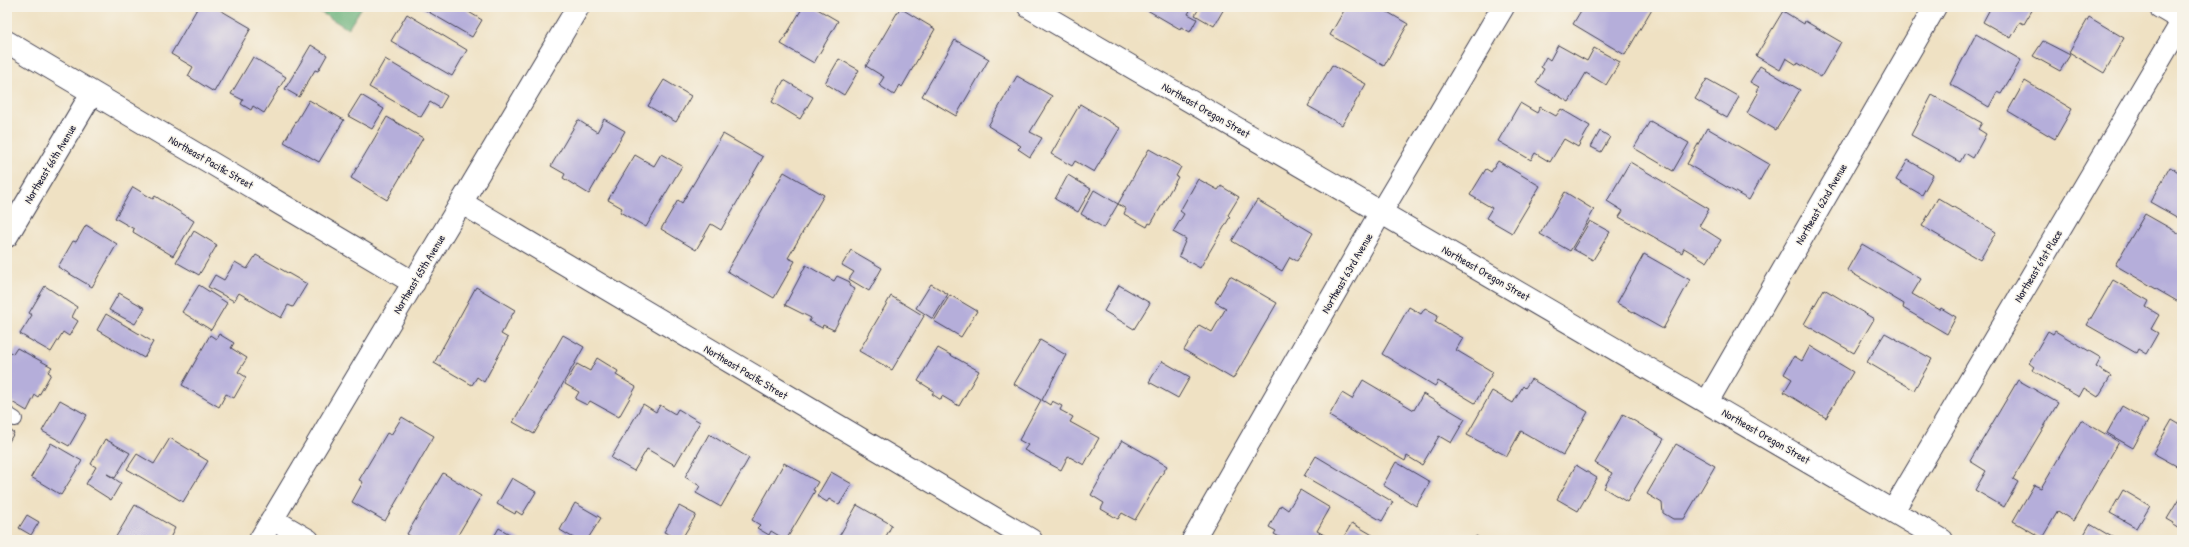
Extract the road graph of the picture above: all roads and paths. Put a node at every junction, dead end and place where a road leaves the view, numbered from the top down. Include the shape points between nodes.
1 (578, 7) edge
2 (1029, 7) edge
3 (1503, 7) edge
4 (1935, 7) edge
5 (2160, 7) edge
6 (1053, 13) edge
7 (2182, 21) edge
8 (7, 42) edge
9 (92, 93) junction
10 (462, 203) junction
11 (1381, 212) junction
12 (7, 236) edge
13 (414, 283) junction
14 (1707, 402) junction
15 (1893, 511) junction
16 (272, 519) junction
17 (260, 540) edge
18 (308, 540) edge
19 (1031, 540) edge
20 (1193, 540) edge
21 (1942, 540) edge

1 - 10 street, Northeast 65th Avenue
2 - 6 street, Northeast Oregon Street
3 - 11 street, Northeast 63rd Avenue
4 - 14 street, Northeast 62nd Avenue
5 - 7 street
6 - 11 street, Northeast Oregon Street
7 - 15 street, Northeast 61st Place
8 - 9 street, Northeast Pacific Street
9 - 12 street, Northeast 66th Avenue
9 - 13 street, Northeast Pacific Street
10 - 13 street, Northeast 65th Avenue
10 - 19 street, Northeast Pacific Street
11 - 14 street, Northeast Oregon Street
11 - 20 street, Northeast 63rd Avenue
13 - 16 street, Northeast 65th Avenue
14 - 15 street, Northeast Oregon Street
15 - 21 street, Northeast Oregon Street
16 - 17 street, Northeast 65th Avenue
16 - 18 street

